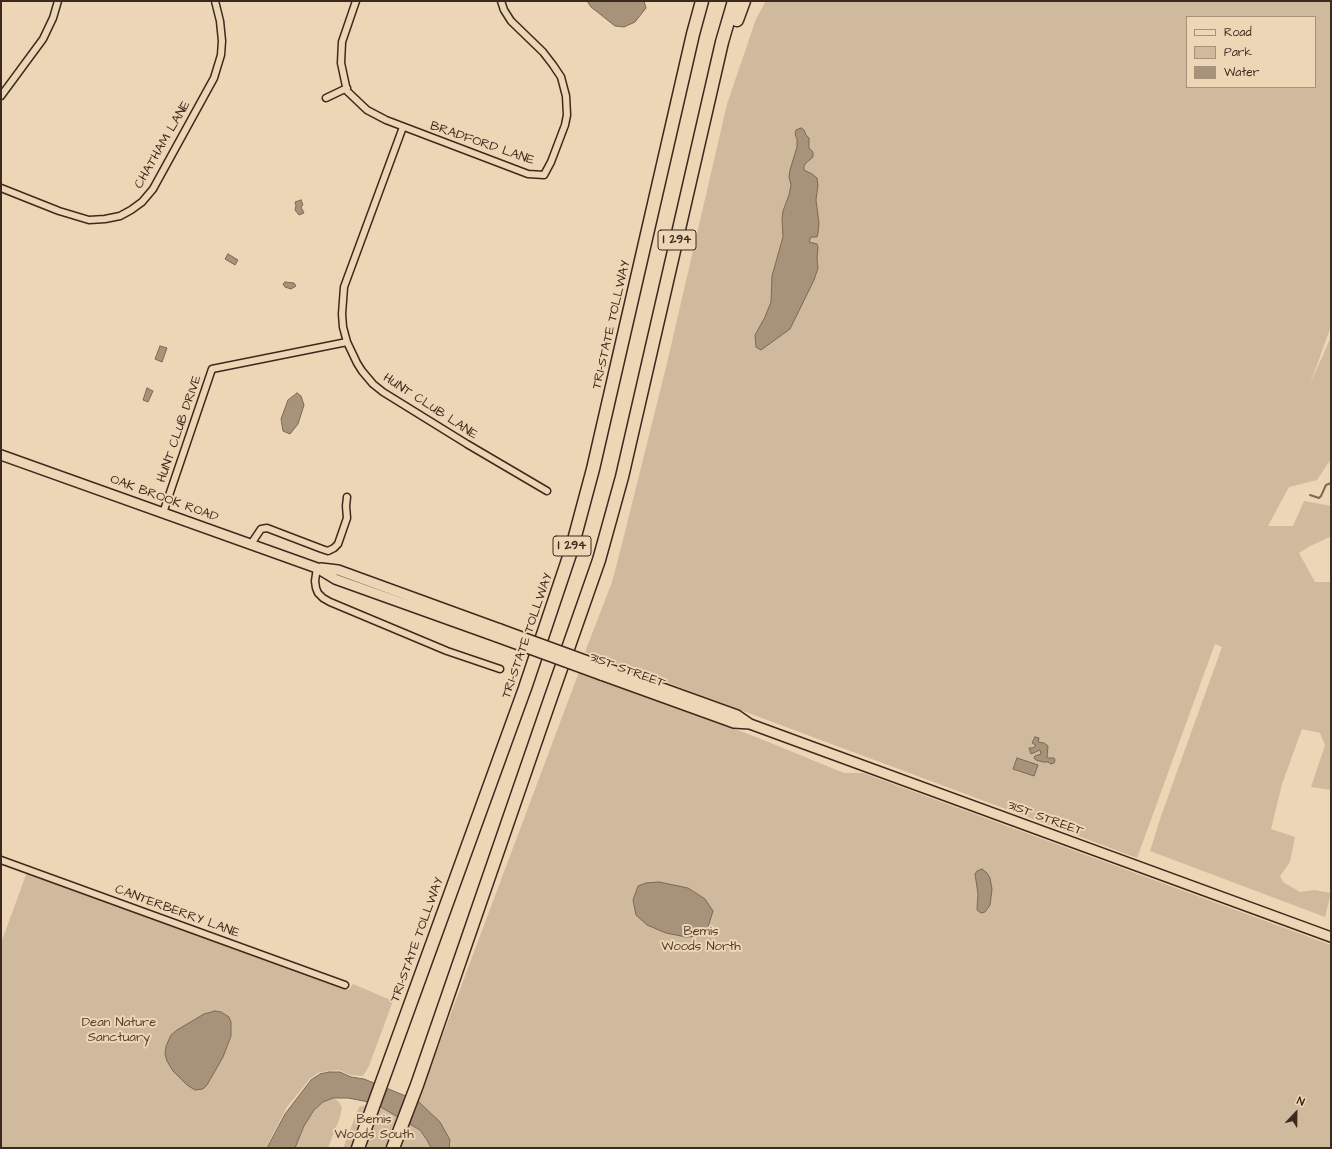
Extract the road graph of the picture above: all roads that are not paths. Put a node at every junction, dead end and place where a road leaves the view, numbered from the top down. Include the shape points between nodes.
1 (58, 1) edge
2 (215, 1) edge
3 (356, 1) edge
4 (501, 1) edge
5 (702, 1) edge
6 (734, 1) edge
7 (744, 1) edge
8 (347, 88) junction
9 (1, 96) edge
10 (326, 98) dead end
11 (708, 104) junction
12 (403, 127) junction
13 (1, 188) edge
14 (347, 342) junction
15 (1, 455) edge
16 (547, 491) dead end
17 (346, 497) dead end
18 (163, 513) junction
19 (251, 544) junction
20 (317, 568) junction
21 (498, 633) joint
22 (500, 669) dead end
23 (1, 860) edge
24 (1331, 937) edge
25 (345, 985) dead end
26 (358, 1148) edge
27 (393, 1148) edge

1 - 9 street via 43,39
2 - 13 street, CHATHAM LANE via 222,43 214,78 153,189 142,202 120,216 89,220
3 - 8 street, BRADFORD LANE via 344,32 341,49
4 - 12 street, BRADFORD LANE via 515,27 543,52 553,65 561,77 566,96 565,125 544,175 528,174
5 - 26 highway, TRI-STATE TOLLWAY / I 294 via 593,470 571,551 525,688
6 - 11 highway, I 294
7 - 11 highway
8 - 10 street
8 - 12 street, BRADFORD LANE via 347,91 373,114
11 - 27 highway, I 294 via 622,477 600,560
12 - 14 street, HUNT CLUB LANE via 344,287 342,314
14 - 16 street, HUNT CLUB LANE via 362,371 383,392
14 - 18 street, HUNT CLUB DRIVE via 212,369
15 - 18 main road, OAK BROOK ROAD
17 - 19 street via 347,518 338,544 328,551 268,528 261,529
18 - 19 main road, OAK BROOK ROAD
19 - 20 main road, OAK BROOK ROAD
20 - 21 main road, OAK BROOK ROAD via 338,570
20 - 22 street via 316,588 318,593 330,602 444,650
21 - 24 main road, 31ST STREET, bridge via 737,715 750,724
23 - 25 street, CANTERBERRY LANE

